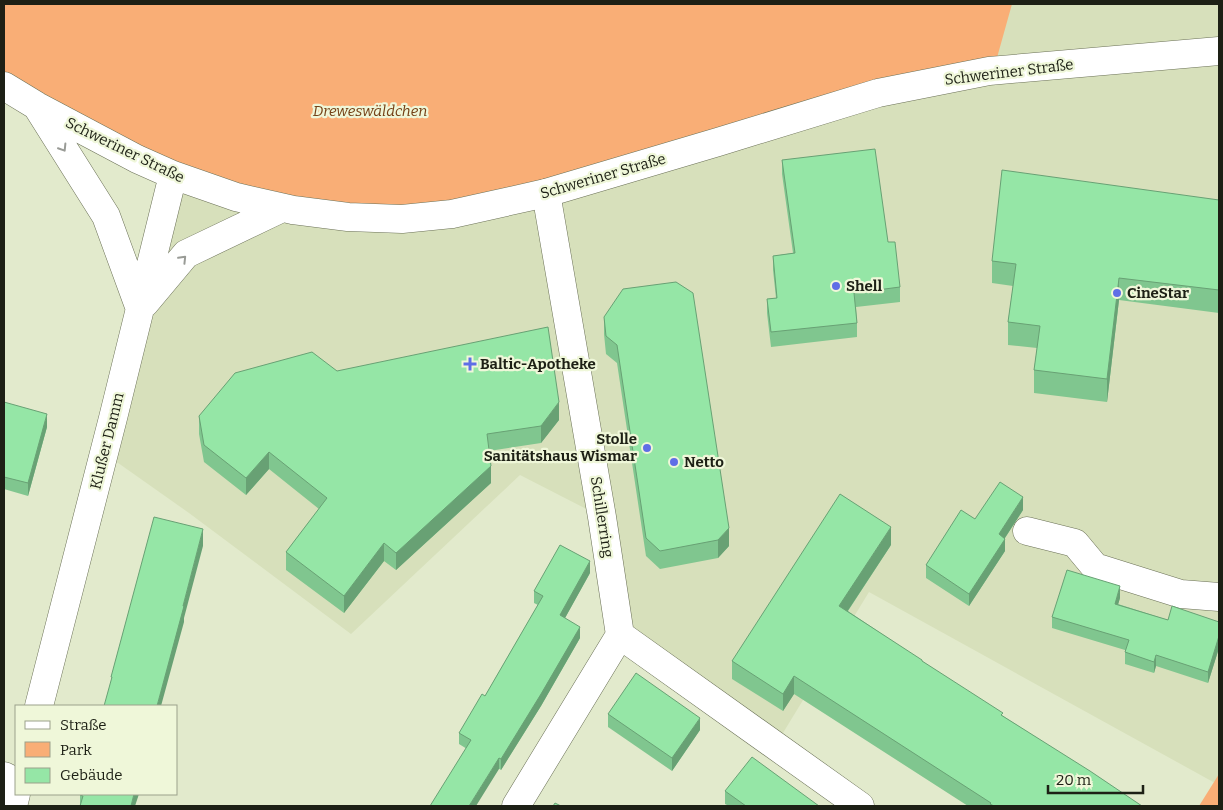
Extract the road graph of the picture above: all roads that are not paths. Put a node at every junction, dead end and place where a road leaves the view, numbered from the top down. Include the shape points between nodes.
1 (1219, 51) edge
2 (4, 86) edge
3 (37, 106) junction
4 (173, 175) junction
5 (546, 193) junction
6 (282, 208) junction
7 (140, 309) junction
8 (1027, 531) dead end
9 (1219, 597) edge
10 (620, 635) junction
11 (39, 705) edge
12 (516, 806) edge
13 (860, 806) edge

1 - 5 main road, Schweriner Straße via 989,71 878,93
2 - 3 main road, Schweriner Straße
3 - 4 main road, Schweriner Straße
3 -> 7 main road via 106,216
4 - 6 main road, Schweriner Straße via 236,197
4 - 7 main road, Klußer Damm
5 - 6 main road, Schweriner Straße via 452,214 402,219 348,217
5 - 10 main road, Schillerring
7 -> 6 main road via 186,254
7 - 11 main road, Klußer Damm
8 - 9 main road via 1075,543 1095,566 1181,594
10 - 12 main road
10 - 13 main road

